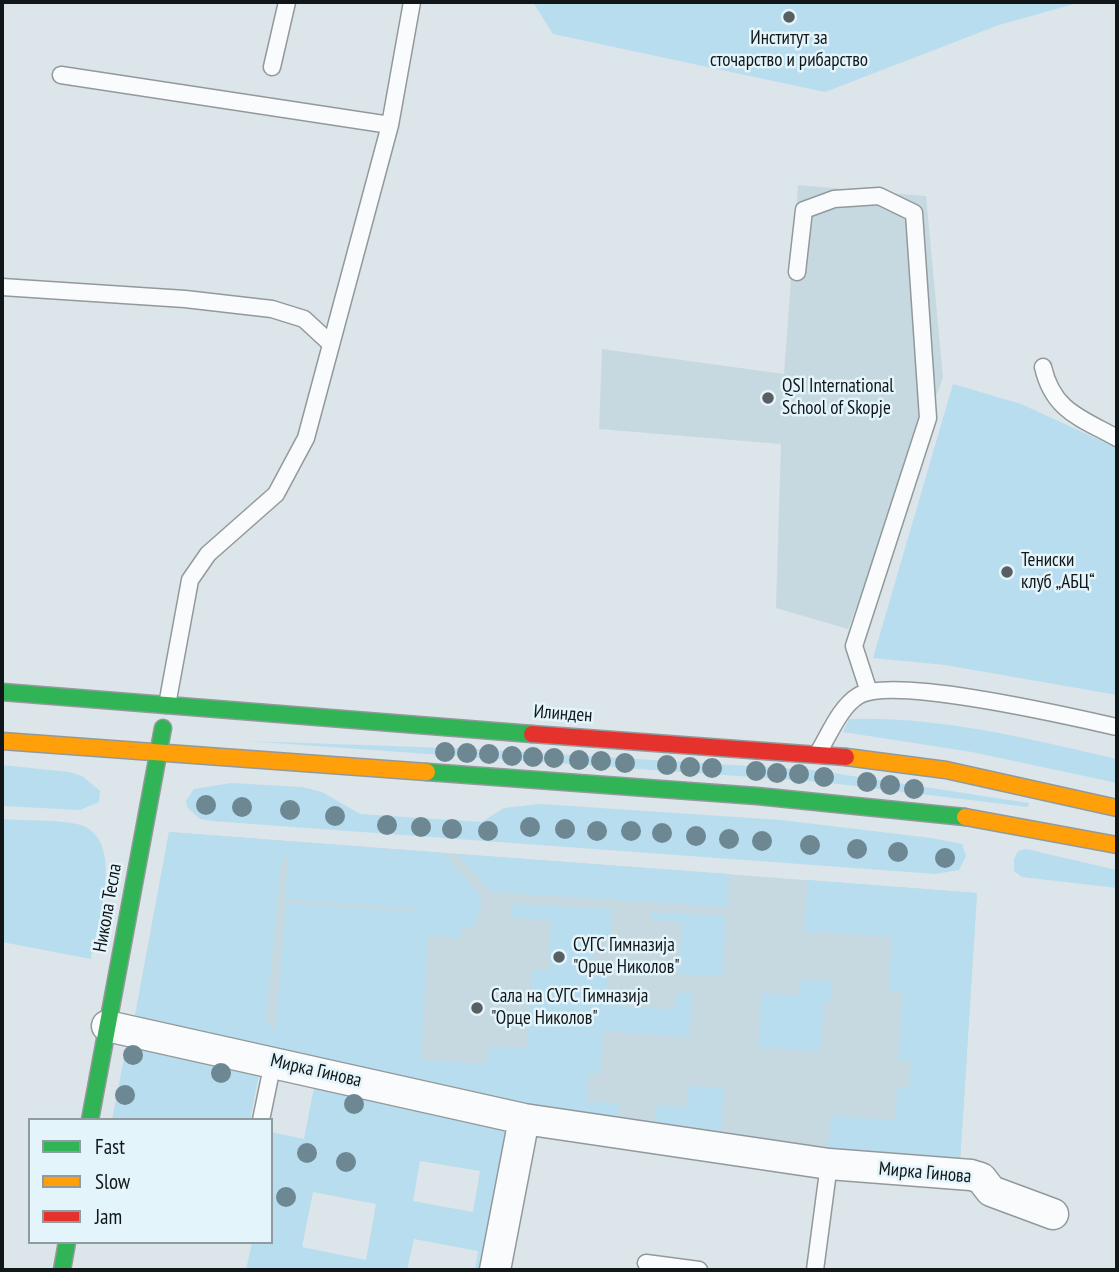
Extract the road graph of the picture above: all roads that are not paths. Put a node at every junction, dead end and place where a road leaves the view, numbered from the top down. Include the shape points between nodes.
1 (287, 2) edge
2 (412, 2) edge
3 (272, 68) dead end
4 (61, 75) dead end
5 (390, 125) junction
6 (797, 272) dead end
7 (2, 287) edge
8 (330, 343) junction
9 (1044, 367) dead end
10 (1117, 438) edge
11 (2, 692) edge
12 (869, 692) junction
13 (167, 705) junction
14 (1117, 727) edge
15 (2, 741) edge
16 (158, 752) junction
17 (818, 753) junction
18 (1117, 808) edge
19 (1117, 845) edge
20 (107, 1026) junction
21 (273, 1062) junction
22 (90, 1118) edge
23 (261, 1118) edge
24 (524, 1119) junction
25 (829, 1164) junction
26 (1053, 1214) dead end
27 (67, 1244) edge
28 (646, 1263) dead end
29 (62, 1270) edge
30 (495, 1270) edge
31 (699, 1270) edge
32 (815, 1270) edge

1 - 3 lane
2 - 5 lane
4 - 5 lane
5 - 8 lane
6 - 12 lane via 804,210 834,199 879,196 914,213 928,418 854,646
7 - 8 lane via 272,309 303,319
8 - 13 lane via 306,438 276,494 208,554 190,580
9 - 10 lane via 1058,403
11 - 13 street, Илинден
12 - 14 lane via 980,701
12 - 17 lane via 850,703
13 - 16 street, Никола Тесла
13 - 17 street, Илинден
15 - 16 street
16 - 19 street via 770,797 954,815
16 - 20 street, Никола Тесла
17 - 18 street, Илинден via 946,770
20 - 21 street, Мирка Гинова
20 - 22 street, Никола Тесла
21 - 23 lane
21 - 24 street, Мирка Гинова
24 - 25 street, Мирка Гинова
24 - 30 street
25 - 26 street, Мирка Гинова via 971,1175 981,1178 991,1191
25 - 32 lane
27 - 29 street
28 - 31 lane

